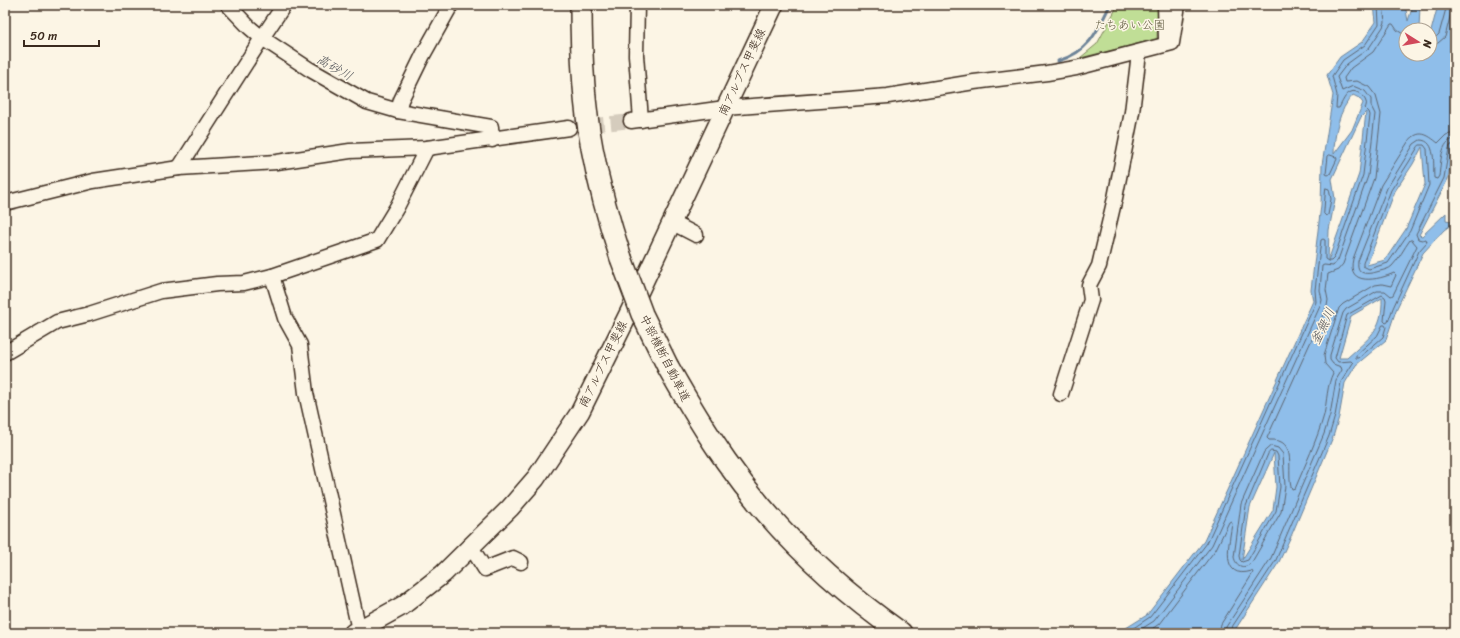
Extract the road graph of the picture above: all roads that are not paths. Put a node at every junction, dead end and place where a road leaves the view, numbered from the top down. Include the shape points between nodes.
1 (228, 5) edge
2 (284, 5) edge
3 (451, 5) edge
4 (581, 5) edge
5 (637, 5) edge
6 (774, 5) edge
7 (1165, 5) edge
8 (1178, 5) edge
9 (262, 38) junction
10 (1166, 45) junction
11 (1139, 53) junction
12 (725, 108) junction
13 (398, 111) junction
14 (569, 128) tunnel mouth
15 (492, 140) junction
16 (427, 148) junction
17 (179, 168) junction
18 (5, 203) edge
19 (671, 222) junction
20 (696, 235) dead end
21 (272, 276) junction
22 (5, 353) edge
23 (1061, 394) dead end
24 (471, 547) junction
25 (521, 562) dead end
26 (356, 632) edge
27 (901, 633) edge

1 - 9 street
2 - 9 street
3 - 13 street via 423,55
4 - 27 highway, 中部横断自動車道, bridge via 584,92 591,148 604,203 642,314 668,367 726,462 754,497 794,542 838,585
5 - 12 street via 636,121
6 - 12 main road, 南アルプス甲斐線
7 - 10 street
8 - 10 street via 1172,43
9 - 13 street via 309,69 367,102
9 - 17 street
10 - 11 street
11 - 12 street via 1076,68 888,96
11 - 23 street via 1132,112 1115,198 1099,266 1089,285 1091,300
12 - 19 main road, 南アルプス甲斐線
13 - 15 street via 491,127
14 - 15 street
15 - 16 street
16 - 17 street via 350,150 277,162
16 - 21 street via 377,240
17 - 18 street via 93,181
19 - 20 street
19 - 24 main road, 南アルプス甲斐線 via 580,412 536,478
21 - 22 street via 244,283 161,291 57,322
21 - 26 street via 285,318 300,345 306,393
24 - 25 street via 485,568 513,558
24 - 26 main road, 南アルプス甲斐線 via 443,574 402,606

